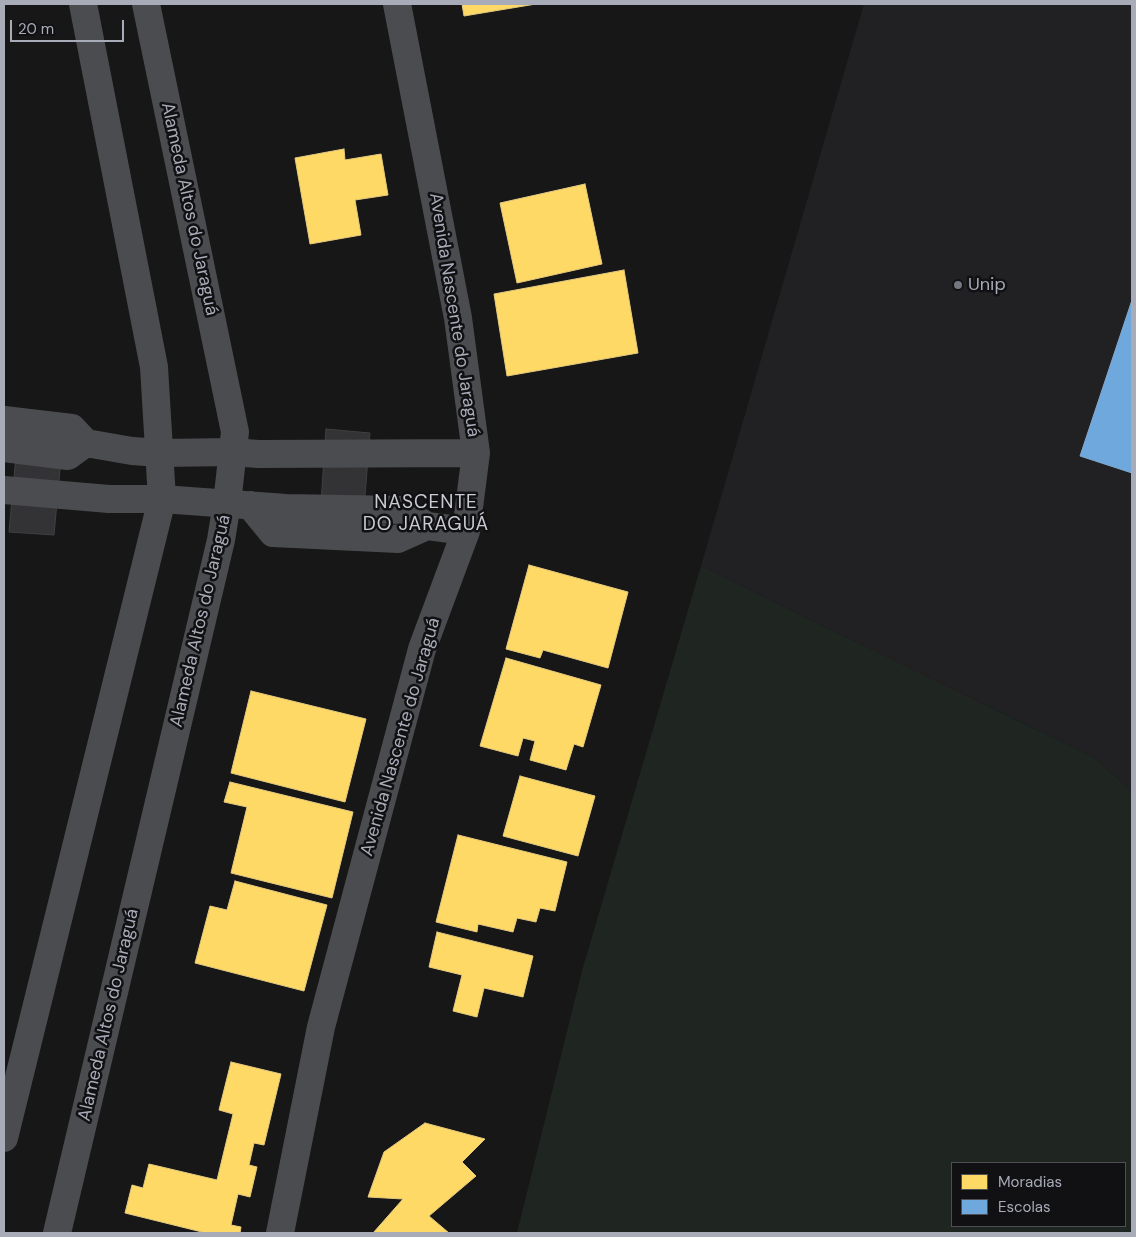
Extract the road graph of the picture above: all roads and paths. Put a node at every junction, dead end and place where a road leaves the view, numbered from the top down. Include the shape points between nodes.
1 (83, 4) edge
2 (146, 4) edge
3 (397, 4) edge
4 (4, 420) edge
5 (86, 443) junction
6 (4, 448) edge
7 (233, 452) junction
8 (160, 453) junction
9 (476, 453) junction
10 (4, 490) edge
11 (162, 499) junction
12 (238, 504) junction
13 (466, 531) junction
14 (4, 1138) edge
15 (57, 1233) edge
16 (280, 1233) edge

1 - 8 street via 154,367
2 - 7 street, Alameda Altos do Jaraguá via 235,432
3 - 9 street, Avenida Nascente do Jaraguá via 458,318
4 - 5 street via 72,428
5 - 6 street via 68,456
5 - 8 street
7 - 8 street
7 - 9 street
7 - 12 street, Alameda Altos do Jaraguá
8 - 11 street
9 - 13 street, Avenida Nascente do Jaraguá
10 - 11 street via 109,499
11 - 12 street
11 - 14 street
12 - 13 street via 273,533 398,539 427,526
12 - 15 street, Alameda Altos do Jaraguá via 221,540
13 - 16 street, Avenida Nascente do Jaraguá via 422,649 321,1028

